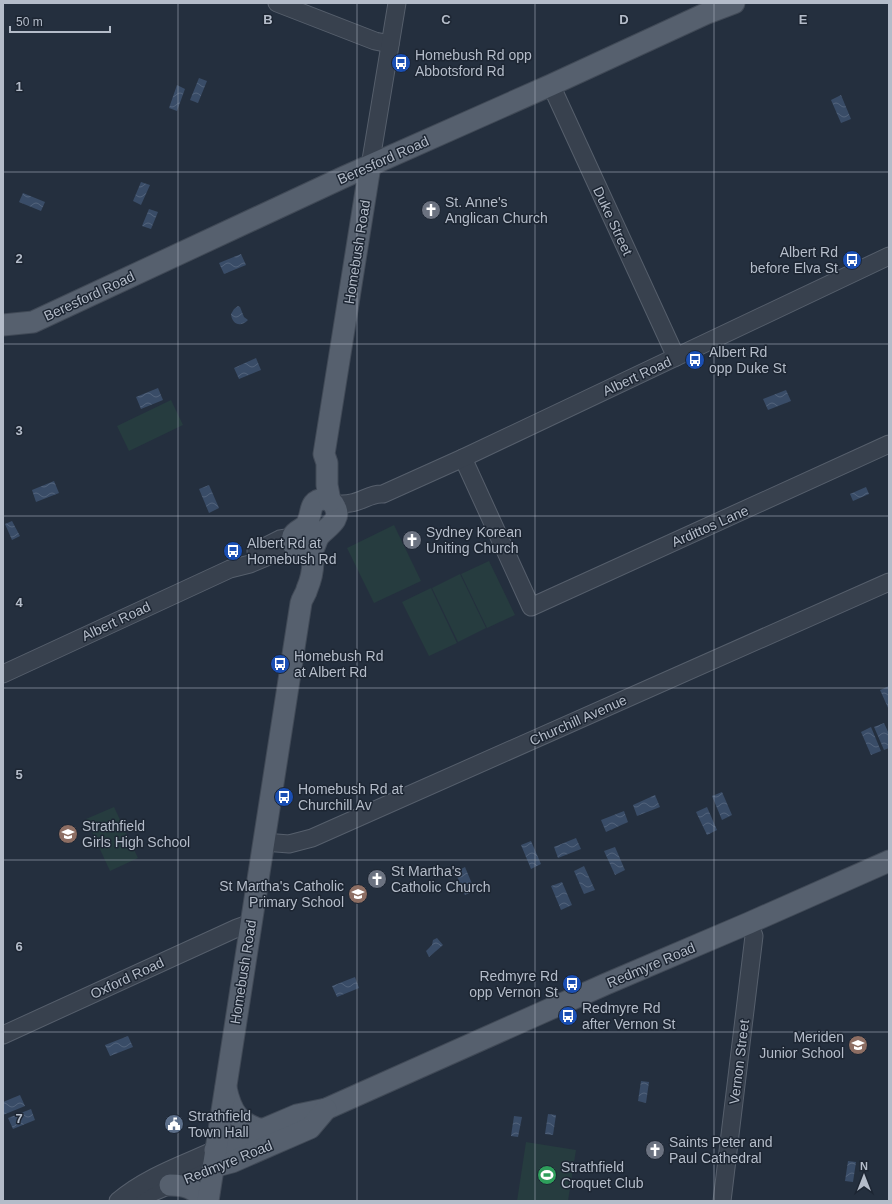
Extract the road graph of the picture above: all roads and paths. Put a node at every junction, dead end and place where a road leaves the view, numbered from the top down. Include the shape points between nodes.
1 (277, 3) edge
2 (397, 3) edge
3 (734, 3) edge
4 (390, 44) junction
5 (551, 86) junction
6 (370, 166) junction
7 (889, 256) edge
8 (3, 326) edge
9 (676, 357) junction
10 (889, 444) edge
11 (463, 458) junction
12 (328, 507) junction
13 (300, 547) junction
14 (889, 582) edge
15 (3, 674) edge
16 (264, 842) junction
17 (889, 861) edge
18 (251, 923) junction
19 (749, 923) junction
20 (3, 1035) edge
21 (226, 1086) junction
22 (326, 1109) junction
23 (263, 1130) junction
24 (214, 1159) junction
25 (170, 1185) junction
26 (118, 1201) edge
27 (122, 1201) edge
28 (204, 1201) edge
29 (208, 1201) edge
30 (722, 1201) edge

1 - 4 street via 378,42
2 - 4 street, Homebush Road
3 - 5 main road, Beresford Road
4 - 6 street, Homebush Road
5 - 6 main road, Beresford Road
5 - 9 street, Duke Street
6 - 8 main road, Beresford Road via 33,322
6 - 12 main road, Homebush Road via 324,454 316,461 313,483
7 - 9 street, Albert Road
9 - 11 street, Albert Road
10 - 11 street, Ardittos Lane via 532,607
11 - 12 street, Albert Road via 383,494 380,502 348,516
12 - 13 main road via 330,527 319,536 315,547
13 - 15 street, Albert Road via 280,539 242,558 230,568
13 - 16 main road, Homebush Road via 313,558 311,577 301,601
14 - 16 street, Churchill Avenue via 312,838 289,844
16 - 18 main road, Homebush Road
17 - 19 main road, Redmyre Road
18 - 20 street, Oxford Road
18 - 21 main road, Homebush Road
19 - 22 main road, Redmyre Road
19 - 30 street, Vernon Street via 754,936
21 - 23 main road via 229,1101 236,1115 243,1122
21 - 24 main road, Homebush Road
22 - 23 main road, Redmyre Road via 297,1115
22 - 24 main road, Redmyre Road via 310,1128 232,1162
23 - 24 main road, Redmyre Road
24 - 25 street, Redmyre Road via 194,1174
24 - 26 street, Redmyre Road via 157,1176
24 - 29 main road, Homebush Road
25 - 27 street, Redmyre Road via 144,1196
25 - 28 main road via 191,1188

